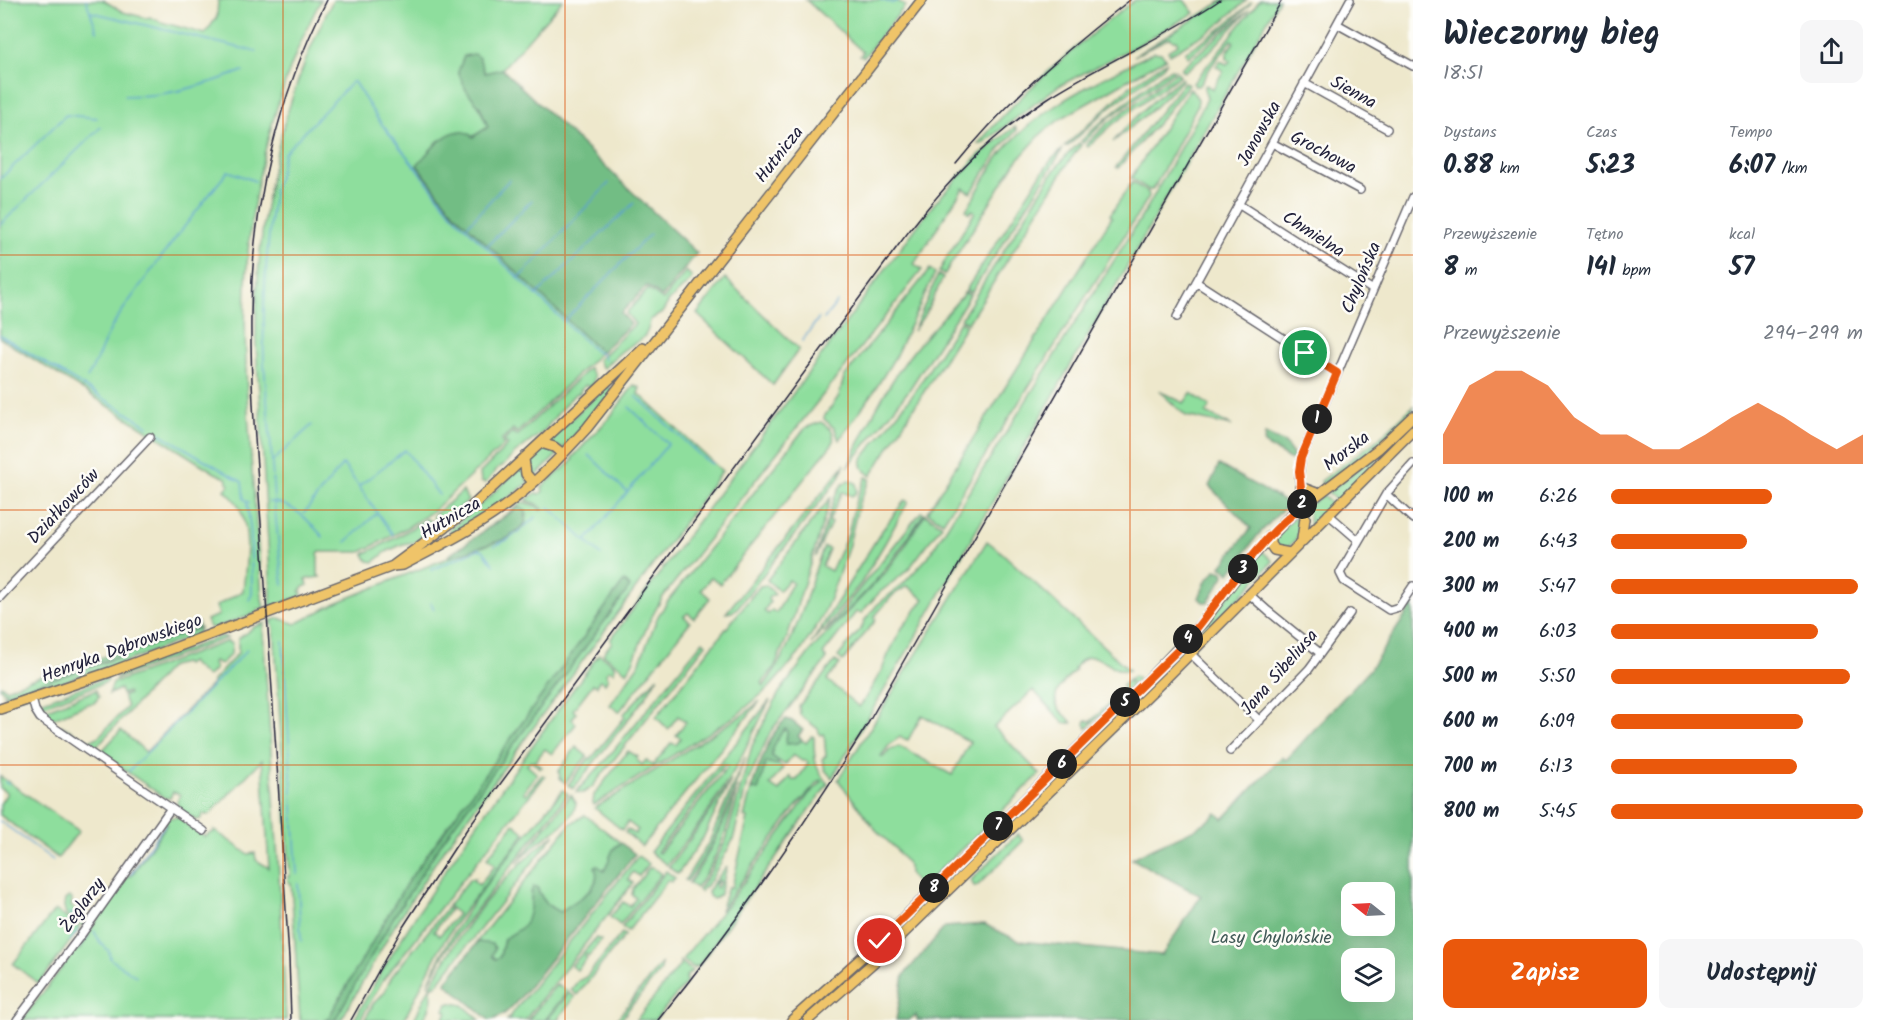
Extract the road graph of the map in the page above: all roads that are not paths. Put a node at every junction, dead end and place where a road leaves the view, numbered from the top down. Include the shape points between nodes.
1 (922, 0) edge
2 (1350, 0) edge
3 (1337, 24) junction
4 (1413, 66) edge
5 (1304, 83) junction
6 (1387, 129) dead end
7 (1272, 143) junction
8 (1360, 190) dead end
9 (1413, 197) edge
10 (1238, 204) junction
11 (1196, 282) junction
12 (1373, 290) junction
13 (1177, 317) dead end
14 (663, 331) junction
15 (1337, 373) junction
16 (609, 381) junction
17 (618, 388) junction
18 (1413, 416) edge
19 (1413, 430) edge
20 (150, 436) dead end
21 (541, 443) junction
22 (563, 454) junction
23 (524, 459) junction
24 (1413, 464) edge
25 (533, 482) junction
26 (1300, 488) junction
27 (1319, 494) junction
28 (1386, 494) junction
29 (1303, 506) junction
30 (1328, 514) junction
31 (1413, 519) edge
32 (442, 530) junction
33 (1270, 536) junction
34 (1358, 540) junction
35 (448, 542) junction
36 (1302, 542) junction
37 (1290, 553) junction
38 (393, 566) junction
39 (1413, 586) edge
40 (1250, 595) junction
41 (0, 597) edge
42 (1350, 613) dead end
43 (254, 618) joint
44 (1320, 653) junction
45 (1191, 654) junction
46 (32, 699) junction
47 (0, 709) edge
48 (1260, 721) junction
49 (1230, 751) dead end
50 (171, 808) junction
51 (204, 831) dead end
52 (17, 1020) edge
53 (792, 1020) edge
54 (808, 1020) edge

1 - 14 main road, Hutnicza
2 - 3 street, Janowska
3 - 4 street
3 - 5 street, Janowska
5 - 6 street, Sienna
5 - 7 street, Janowska
7 - 8 street, Grochowa
7 - 10 street, Janowska
9 - 12 street, Chylońska
10 - 11 street, Janowska
10 - 12 street, Chmielna
11 - 13 street, Janowska
11 - 15 street
12 - 15 street, Chylońska
14 - 16 main road, Hutnicza
14 - 17 main road, Hutnicza
15 - 26 street, Chylońska via 1301,458
16 - 17 main road
16 - 21 main road, Hutnicza
17 - 22 main road, Hutnicza
18 - 27 main road, Morska via 1378,449
19 - 30 main road, Morska
20 - 41 street, Działkowców
21 - 22 main road
21 - 23 main road, Hutnicza
22 - 25 main road, Hutnicza
23 - 25 main road via 526,474
23 - 32 main road, Hutnicza
24 - 28 street
25 - 35 main road, Hutnicza via 505,506
26 - 27 main road
26 - 29 street, Chylońska
27 - 29 main road, Morska
28 - 31 street
28 - 34 street
29 - 33 main road, Morska
29 - 36 main road
30 - 34 street
30 - 36 main road, Morska
32 - 35 main road
32 - 38 main road, Hutnicza
33 - 37 main road via 1274,550
33 - 53 main road, Morska via 1182,646 880,941
34 - 39 street via 1340,573 1344,581 1389,610 1399,608
35 - 38 main road, Hutnicza via 403,565
36 - 37 main road, Morska
37 - 40 main road, Morska
38 - 43 main road, Hutnicza
40 - 44 street
40 - 45 main road, Morska
42 - 44 street, Jana Sibeliusa
43 - 46 main road, Henryka Dąbrowskiego
44 - 48 street, Jana Sibeliusa
45 - 48 street
45 - 54 main road, Morska via 889,947
46 - 47 main road, Henryka Dąbrowskiego
46 - 50 street via 40,718
48 - 49 street, Jana Sibeliusa
50 - 51 street
50 - 52 street, Żeglarzy

